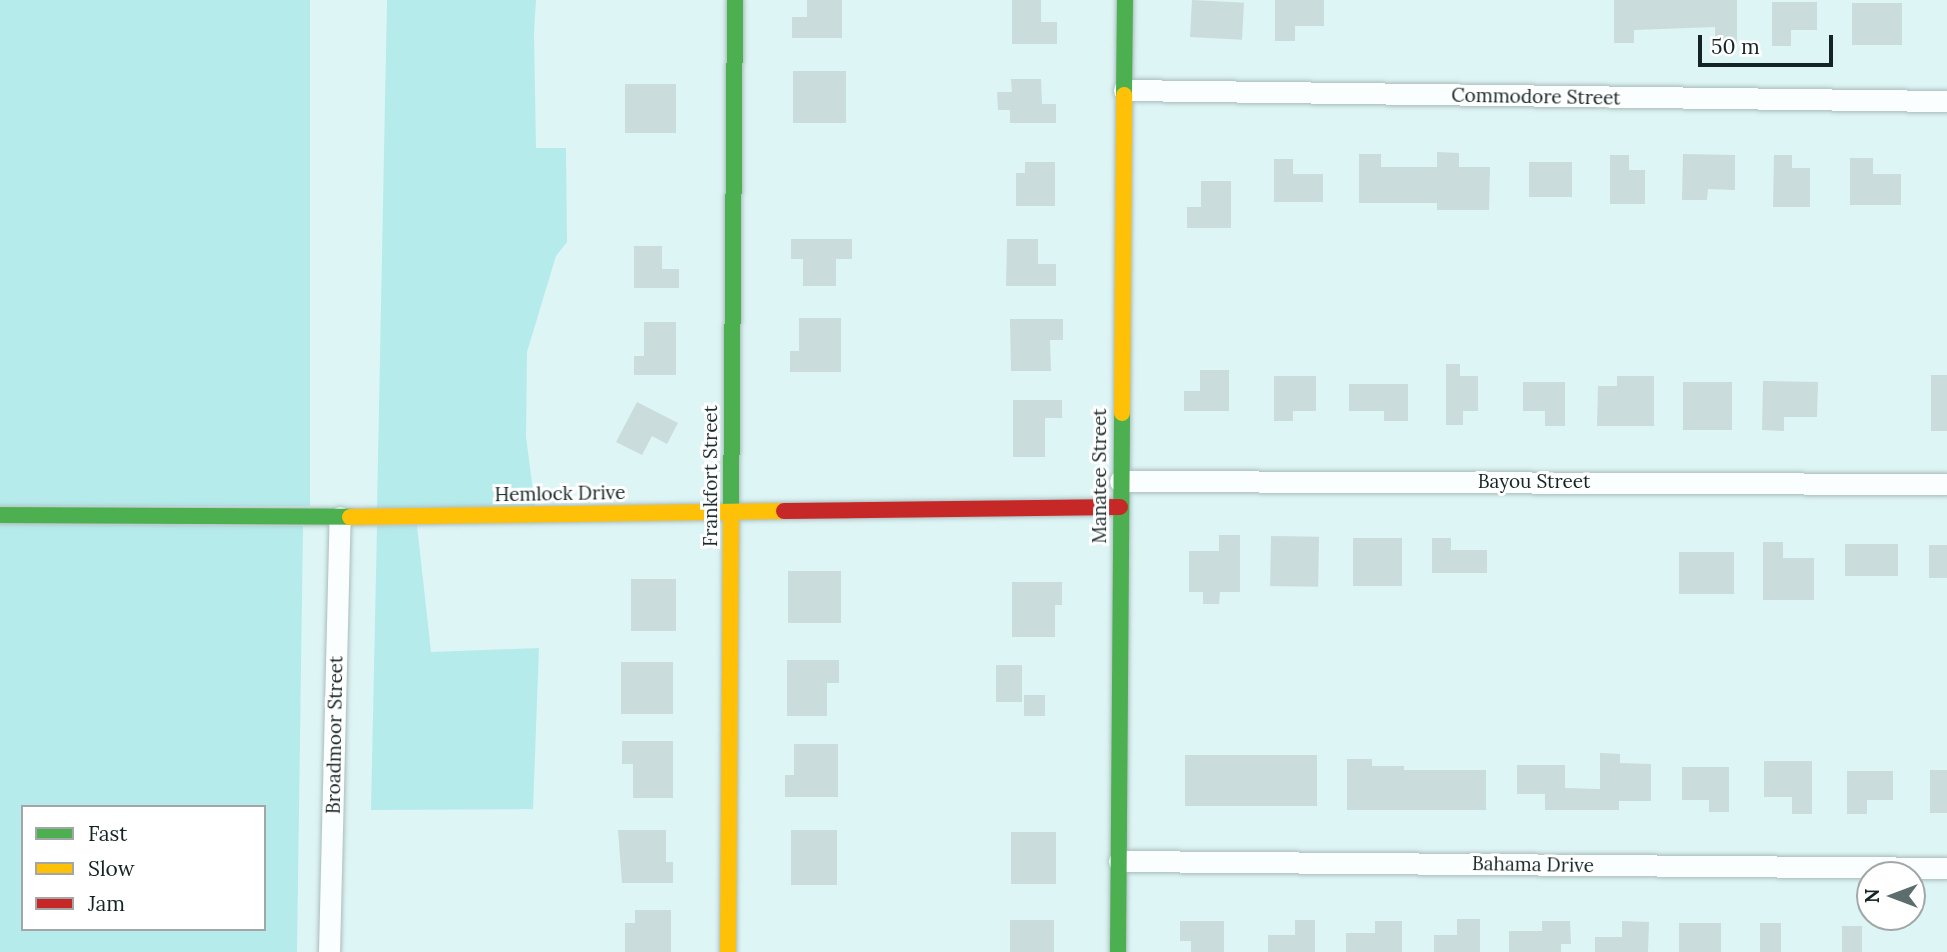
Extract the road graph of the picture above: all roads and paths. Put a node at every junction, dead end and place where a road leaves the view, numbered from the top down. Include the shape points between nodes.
1 (735, 0) edge
2 (1125, 0) edge
3 (1124, 90) junction
4 (1947, 101) edge
5 (1121, 481) junction
6 (1947, 484) edge
7 (1121, 507) junction
8 (732, 513) junction
9 (0, 515) edge
10 (340, 517) junction
11 (1119, 861) junction
12 (1947, 869) edge
13 (329, 952) edge
14 (728, 952) edge
15 (1118, 952) edge

1 - 8 street, Frankfort Street
2 - 3 street, Manatee Street
3 - 4 street, Commodore Street
3 - 5 street, Manatee Street
5 - 6 street, Bayou Street
5 - 7 street, Manatee Street
7 - 8 street, Hemlock Drive
7 - 11 street, Manatee Street
8 - 10 street, Hemlock Drive
8 - 14 street, Frankfort Street
9 - 10 street, Hemlock Drive
10 - 13 street, Broadmoor Street
11 - 12 street, Bahama Drive
11 - 15 street, Manatee Street

